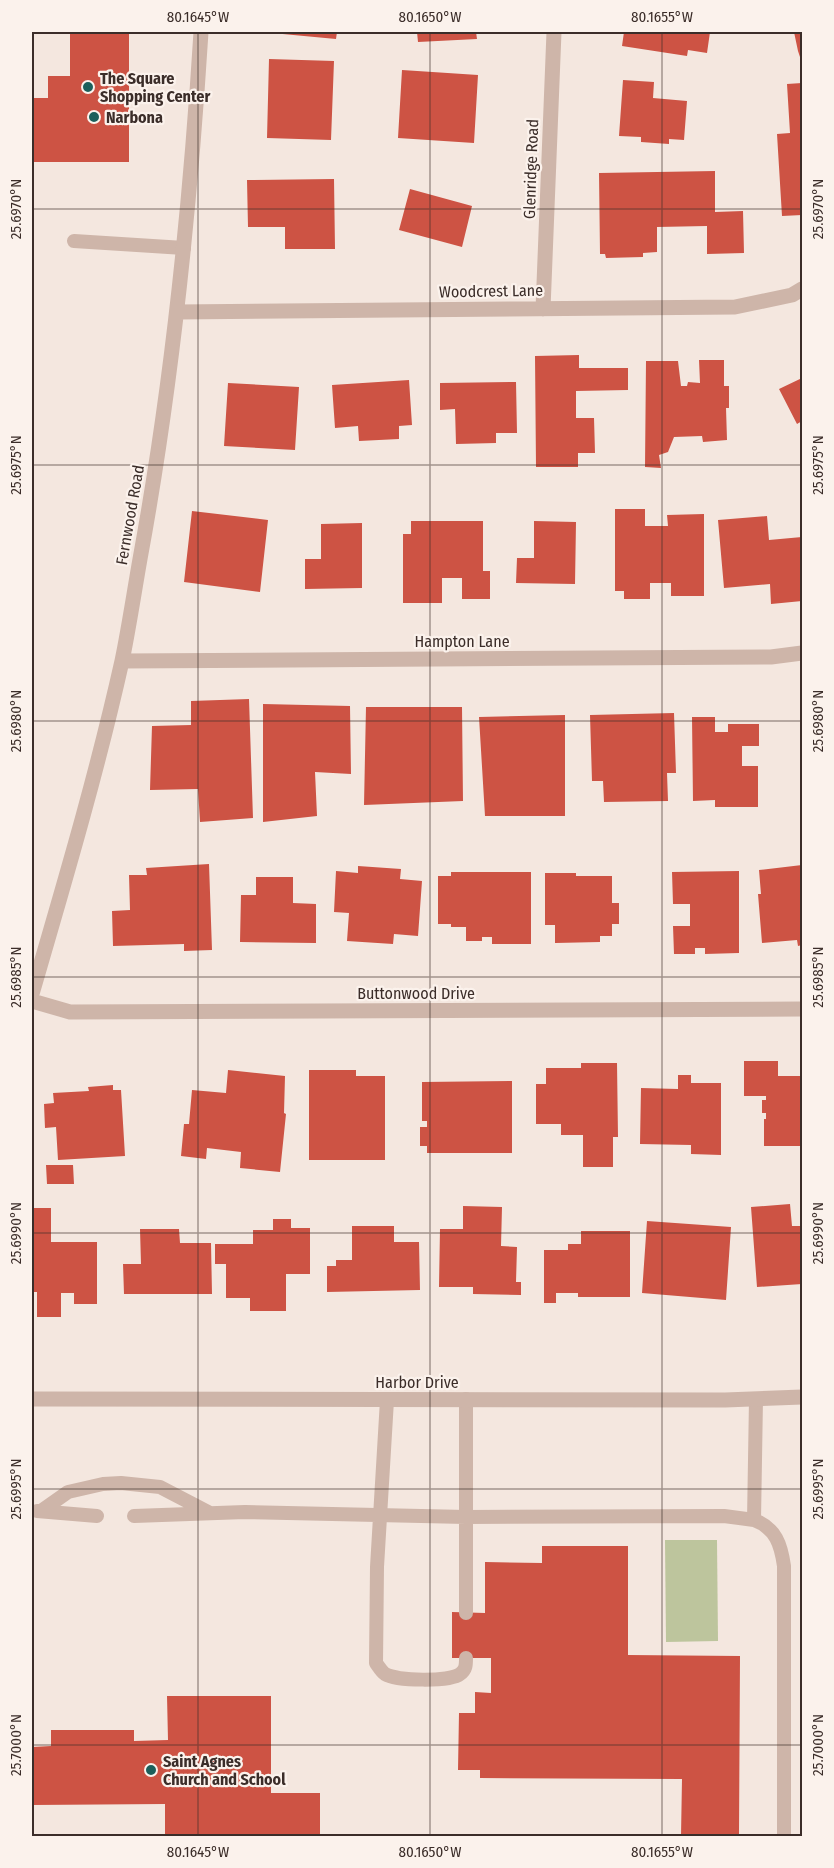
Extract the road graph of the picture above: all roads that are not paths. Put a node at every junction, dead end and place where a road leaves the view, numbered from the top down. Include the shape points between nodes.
1 (201, 32) edge
2 (554, 32) edge
3 (74, 242) dead end
4 (184, 248) junction
5 (802, 289) edge
6 (543, 309) junction
7 (177, 312) junction
8 (802, 653) edge
9 (122, 661) junction
10 (32, 993) edge
11 (32, 1001) edge
12 (802, 1009) edge
13 (802, 1397) edge
14 (32, 1399) edge
15 (466, 1399) junction
16 (756, 1399) junction
17 (387, 1400) junction
18 (36, 1511) edge
19 (209, 1513) junction
20 (97, 1516) dead end
21 (134, 1516) dead end
22 (381, 1516) junction
23 (466, 1517) junction
24 (754, 1520) junction
25 (466, 1613) dead end
26 (466, 1658) dead end
27 (784, 1836) edge

1 - 4 street, Fernwood Road
2 - 6 street, Glenridge Road
3 - 4 lane
4 - 7 street, Fernwood Road
5 - 6 street, Woodcrest Lane via 792,295 735,307
6 - 7 street, Woodcrest Lane
7 - 9 street, Fernwood Road via 155,478
8 - 9 street, Hampton Lane via 771,657
9 - 10 street, Fernwood Road
11 - 12 street, Buttonwood Drive via 70,1012
13 - 16 street, Harbor Drive
14 - 17 street, Harbor Drive
15 - 16 street, Harbor Drive
15 - 17 street, Harbor Drive
15 - 23 lane
16 - 24 lane
17 - 22 lane
18 - 19 lane via 68,1492 121,1483 160,1487
18 - 20 lane
19 - 21 lane
19 - 22 lane
22 - 23 lane
22 - 26 lane via 376,1663 387,1675 395,1677 445,1678 462,1673
23 - 24 lane via 724,1516
23 - 25 lane
24 - 27 lane via 768,1527 778,1540 784,1566

